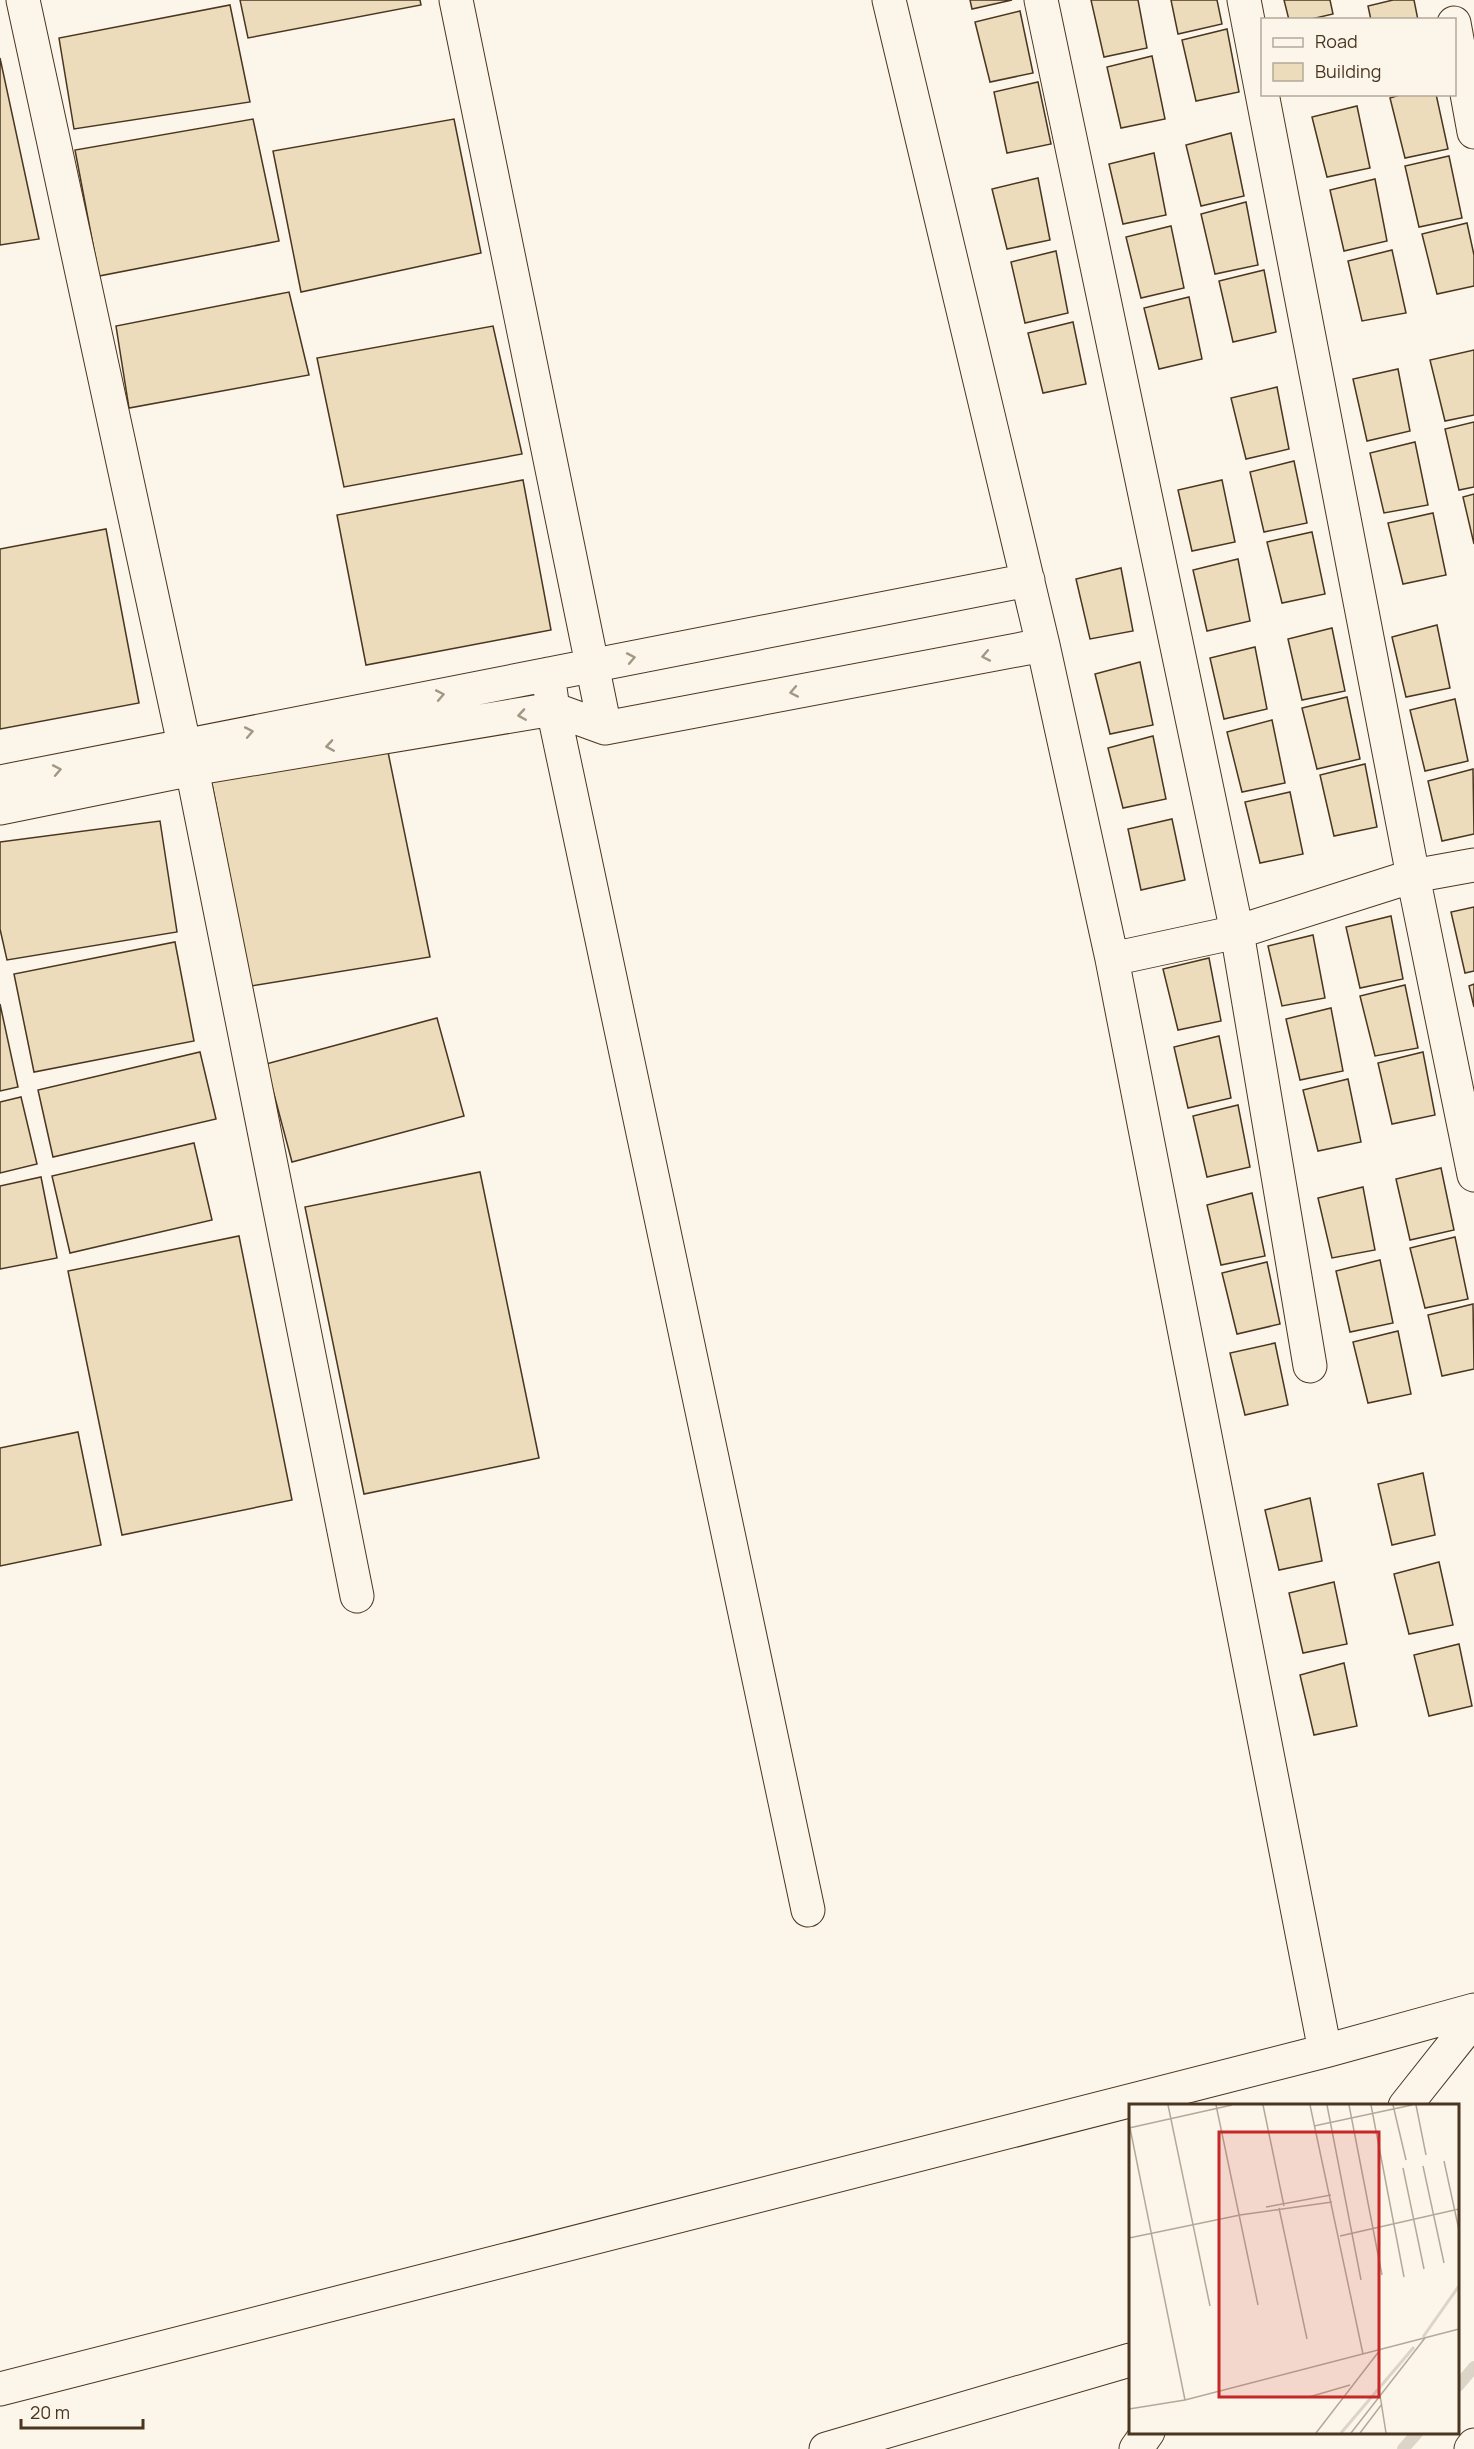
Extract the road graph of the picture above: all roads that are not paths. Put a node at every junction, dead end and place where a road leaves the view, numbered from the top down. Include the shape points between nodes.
1 (23, 0) edge
2 (456, 0) edge
3 (889, 0) edge
4 (1041, 0) edge
5 (1244, 0) edge
6 (1450, 0) edge
7 (1453, 18) edge
8 (1456, 32) edge
9 (1261, 88) edge
10 (1263, 96) edge
11 (1474, 132) edge
12 (1028, 580) junction
13 (1044, 645) junction
14 (591, 666) junction
15 (548, 674) junction
16 (554, 709) junction
17 (605, 728) junction
18 (188, 757) junction
19 (0, 782) edge
20 (0, 808) edge
21 (1474, 865) edge
22 (1413, 876) junction
23 (1237, 932) junction
24 (1112, 959) junction
25 (1474, 1175) edge
26 (1310, 1366) dead end
27 (357, 1596) dead end
28 (808, 1910) dead end
29 (1474, 2010) edge
30 (1474, 2019) edge
31 (1326, 2051) junction
32 (1407, 2104) edge
33 (1129, 2361) edge
34 (0, 2389) edge
35 (1147, 2434) edge
36 (1474, 2445) edge
37 (826, 2449) edge
38 (1136, 2449) edge
39 (1471, 2449) edge

1 - 18 street
2 - 14 street
3 - 12 street
4 - 23 street
5 - 9 street
6 - 7 street
8 - 11 street
10 - 22 street
12 - 13 street
14 -> 12 street
13 -> 17 street
13 - 24 street
14 - 15 street
14 - 17 street
15 - 16 street
18 -> 15 street
16 - 17 street
16 -> 18 street
16 - 28 street
19 -> 18 street
18 - 20 street
18 - 27 street
21 - 22 street
22 - 23 street
22 - 25 street
23 - 24 street
23 - 26 street
24 - 31 street
29 - 31 street
30 - 32 street
31 - 34 street
33 - 37 street
35 - 38 street
36 - 39 street

